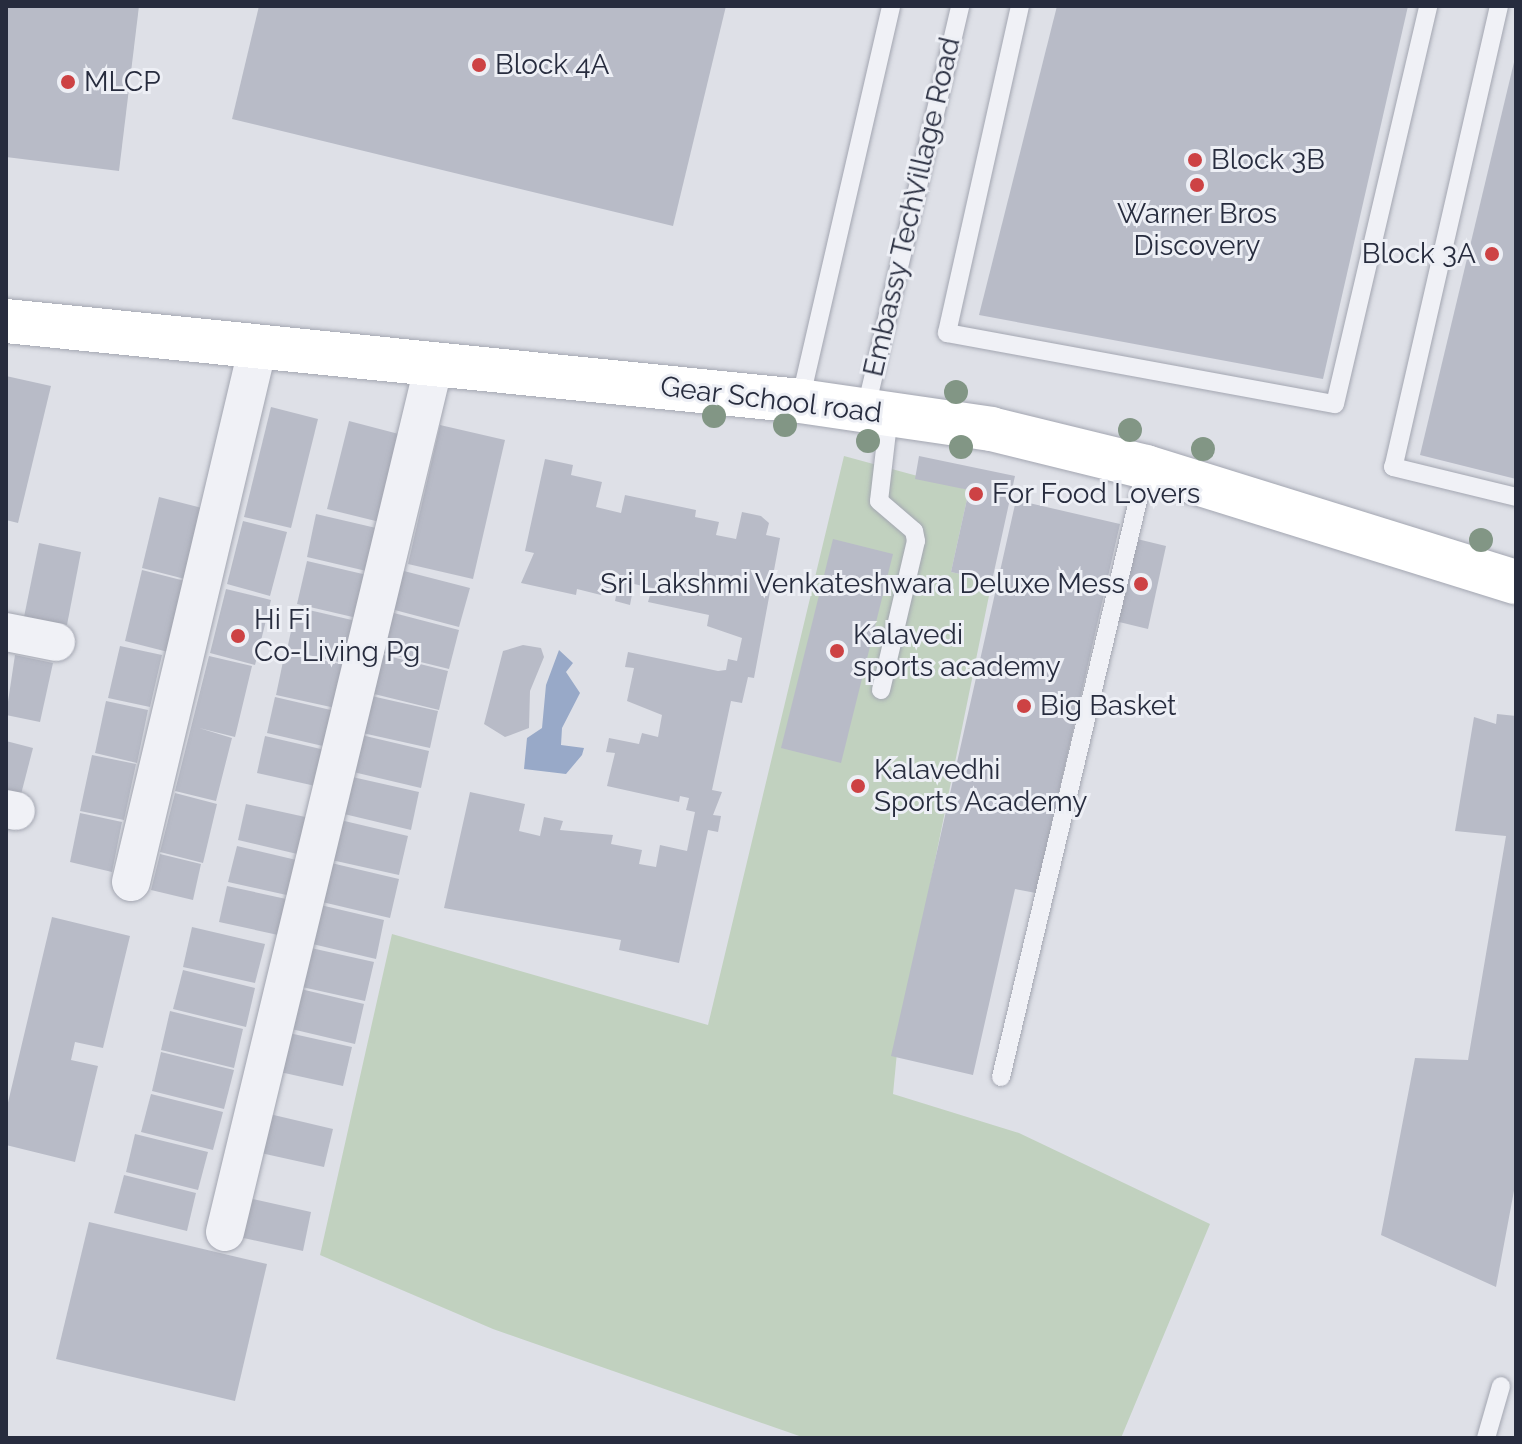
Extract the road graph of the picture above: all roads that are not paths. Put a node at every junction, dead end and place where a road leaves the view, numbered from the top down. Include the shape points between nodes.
1 (891, 6) edge
2 (960, 6) edge
3 (1020, 6) edge
4 (1428, 6) edge
5 (1499, 6) edge
6 (6, 321) edge
7 (258, 346) junction
8 (434, 364) junction
9 (800, 401) junction
10 (878, 411) junction
11 (1146, 467) junction
12 (1516, 497) edge
13 (1516, 582) edge
14 (6, 632) edge
15 (56, 642) dead end
16 (881, 690) dead end
17 (131, 882) dead end
18 (1001, 1077) dead end
19 (225, 1232) dead end
20 (1501, 1386) dead end
21 (1486, 1438) edge

1 - 9 lane
2 - 10 lane, Embassy TechVillage Road
3 - 4 lane via 947,333 1335,404
5 - 12 lane via 1393,467
6 - 7 main road, Gear School road
7 - 8 main road, Gear School road
7 - 17 street
8 - 9 main road, Gear School road
8 - 19 street
9 - 10 main road, Gear School road
10 - 11 main road, Gear School road via 991,429
10 - 16 lane, Embassy TechVillage Road via 879,501 914,531 916,541
11 - 13 main road, Gear School road
11 - 18 lane
14 - 15 street
20 - 21 lane

